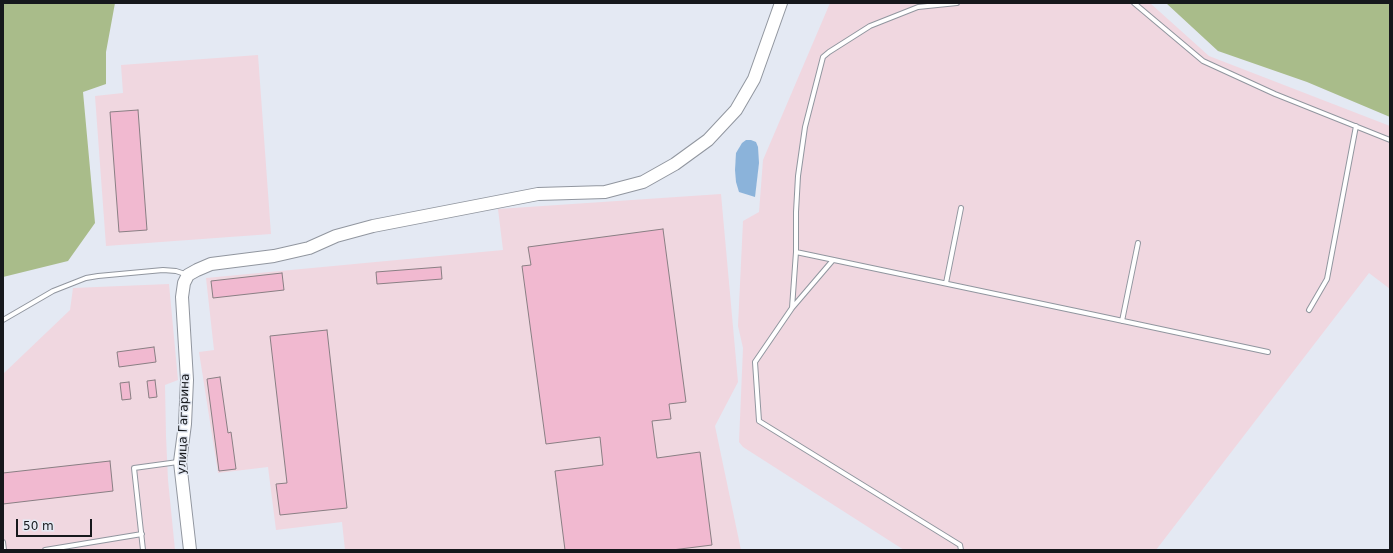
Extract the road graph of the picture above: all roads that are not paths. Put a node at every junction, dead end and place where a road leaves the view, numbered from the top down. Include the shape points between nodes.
1 (781, 3) edge
2 (957, 3) edge
3 (1134, 3) edge
4 (1356, 126) junction
5 (1390, 140) edge
6 (961, 208) dead end
7 (1138, 243) dead end
8 (796, 252) junction
9 (833, 260) junction
10 (188, 275) junction
11 (946, 283) junction
12 (792, 308) junction
13 (1309, 310) dead end
14 (3, 320) edge
15 (1122, 321) junction
16 (1268, 352) dead end
17 (180, 462) junction
18 (142, 534) junction
19 (3, 542) edge
20 (4, 550) edge
21 (45, 550) edge
22 (144, 550) edge
23 (190, 550) edge
24 (961, 550) edge

1 - 10 street via 754,79 736,110 708,140 675,164 643,182 605,192 538,194 373,226 336,236 309,248 274,256 211,264
2 - 8 lane via 918,8 870,26 823,58 804,132 796,212
3 - 4 lane via 1203,61 1275,94
4 - 5 lane
4 - 13 lane via 1327,279
6 - 11 lane
7 - 15 lane
8 - 9 lane
8 - 12 lane
9 - 11 lane
9 - 12 lane
10 - 14 lane via 163,270 86,278 53,291
10 - 17 street, улица Гагарина via 182,297 187,380
11 - 15 lane
12 - 24 lane via 755,362 759,421 960,545
15 - 16 lane
17 - 18 lane via 134,468
17 - 23 street, улица Гагарина
18 - 21 lane
18 - 22 lane
19 - 20 lane

